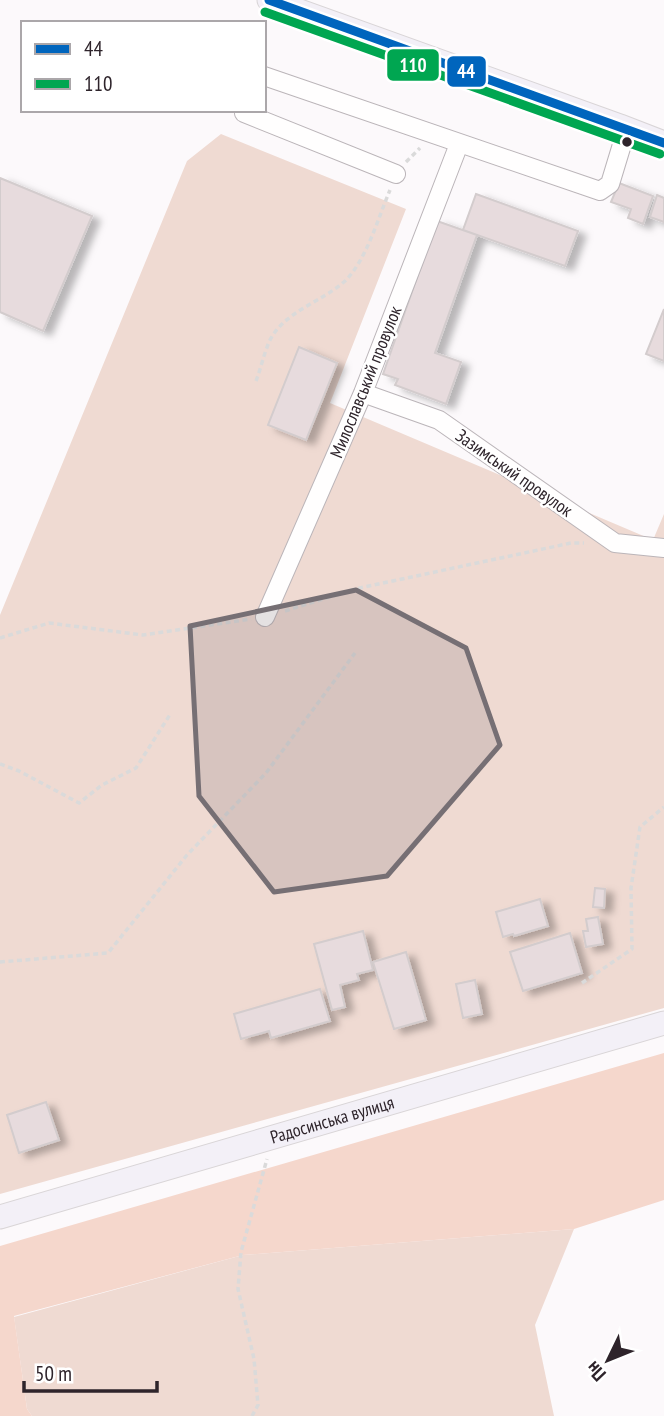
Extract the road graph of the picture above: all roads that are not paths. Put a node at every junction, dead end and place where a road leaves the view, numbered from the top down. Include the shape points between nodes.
1 (269, 0) edge
2 (266, 77) edge
3 (244, 112) edge
4 (627, 128) junction
5 (664, 143) edge
6 (459, 144) junction
7 (396, 174) road end
8 (363, 393) junction
9 (664, 548) edge
10 (265, 617) road end
11 (664, 1023) edge
12 (0, 1217) edge

1 - 4 main road
2 - 6 street
3 - 7 street
4 - 5 main road
4 - 6 street via 610,184 600,191
6 - 8 street, Милославський провулок
8 - 9 street, Зазимський провулок via 439,420 615,543
8 - 10 street, Милославський провулок
11 - 12 main road, Радосинська вулиця

